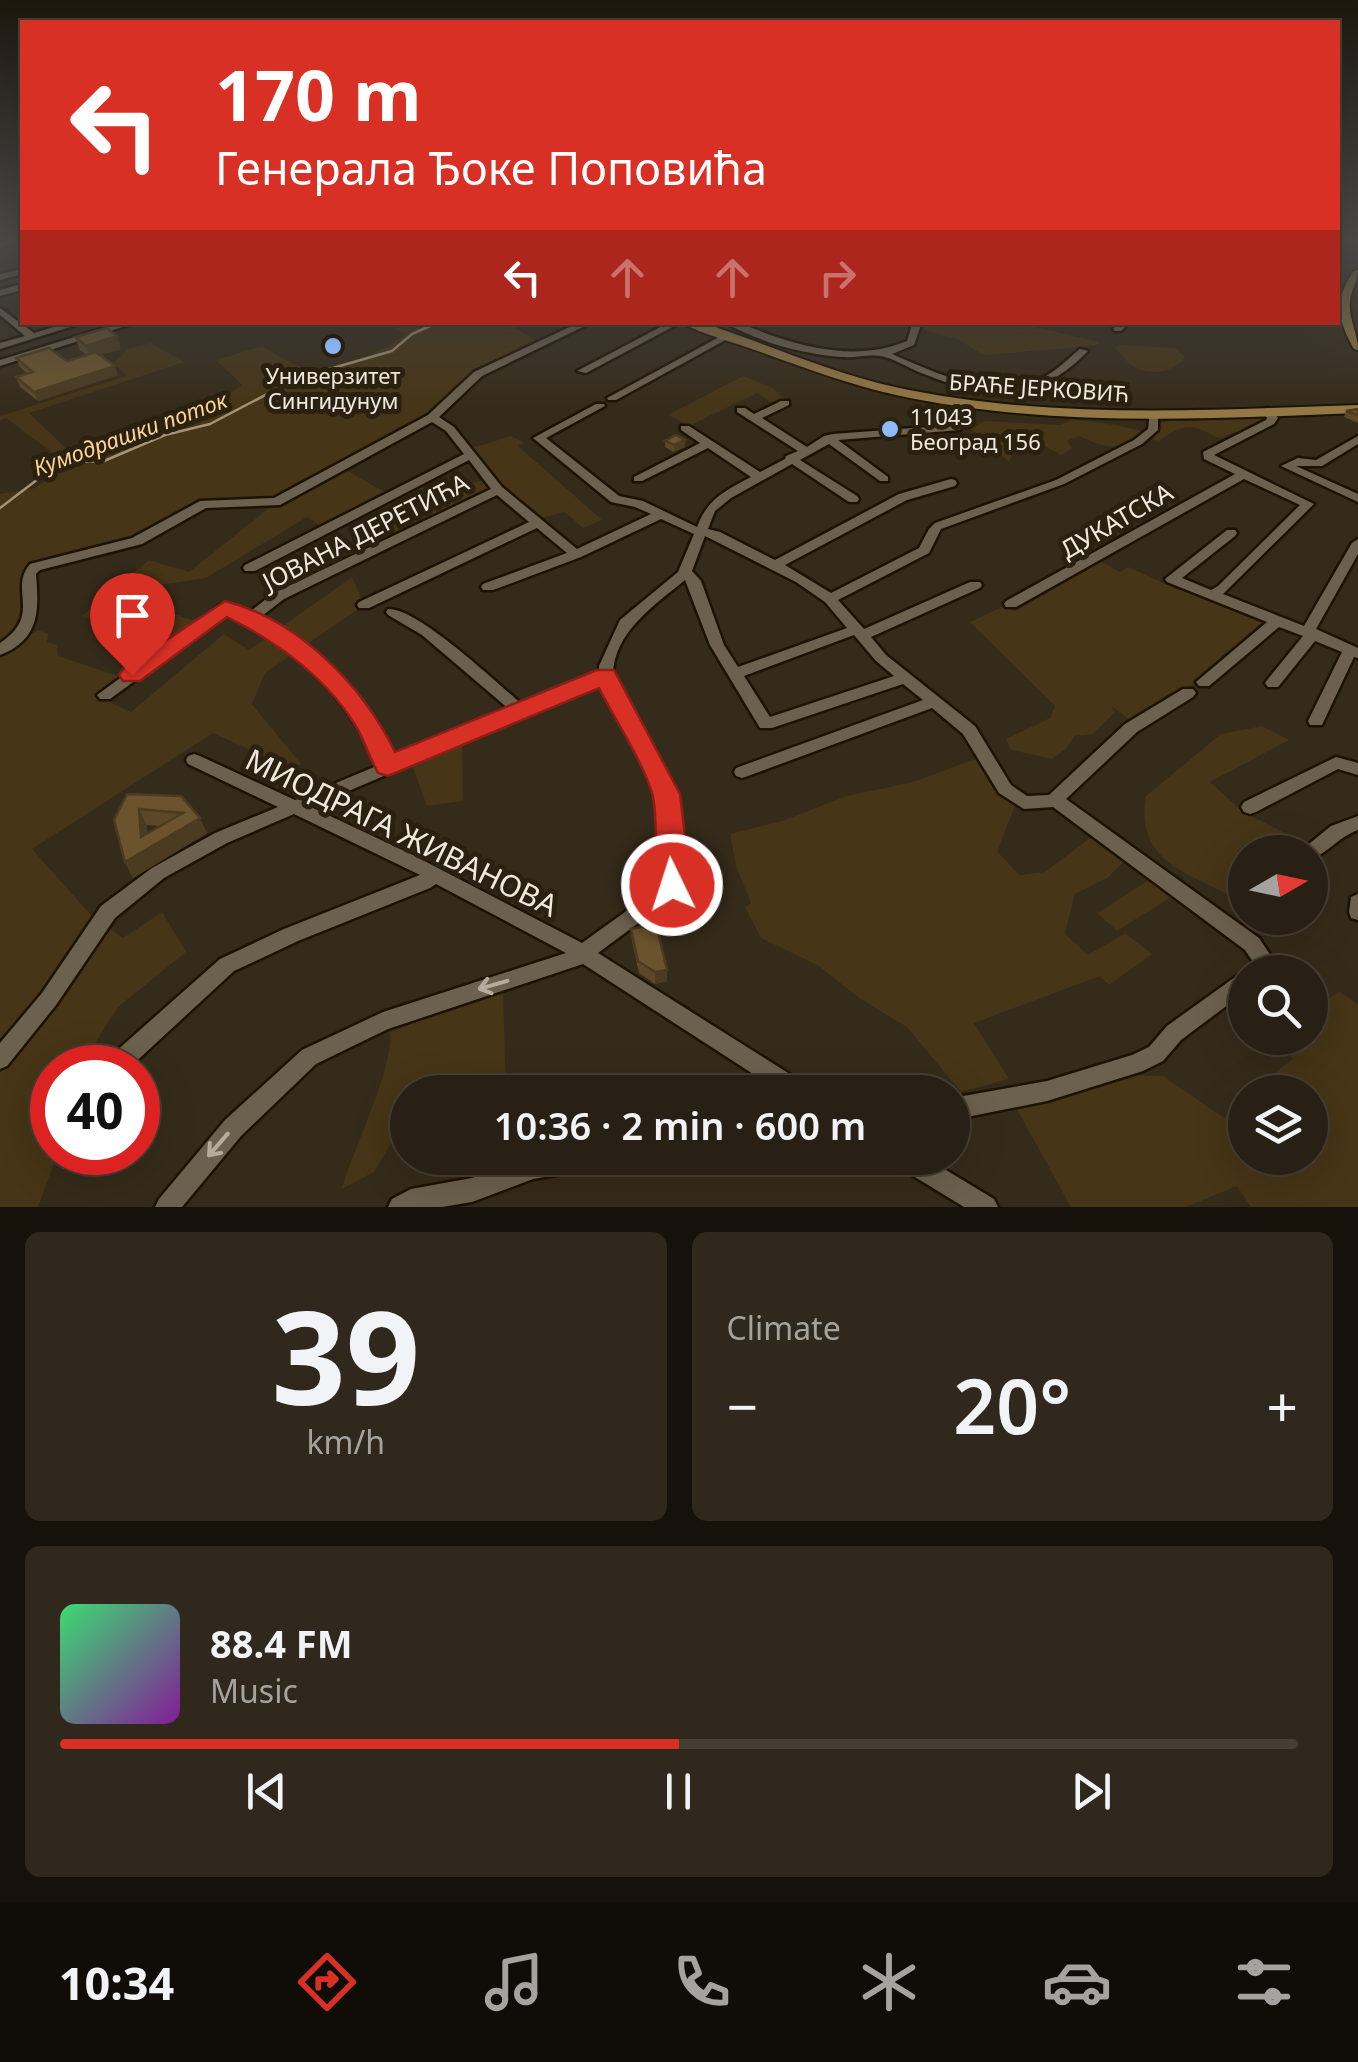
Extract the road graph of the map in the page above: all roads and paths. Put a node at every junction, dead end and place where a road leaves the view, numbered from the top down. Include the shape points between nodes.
1 (1342, 296) edge
2 (0, 311) edge
3 (72, 325) edge
4 (113, 325) edge
5 (124, 325) edge
6 (583, 325) edge
7 (672, 325) edge
8 (701, 325) edge
9 (917, 325) edge
10 (727, 330) edge
11 (33, 336) junction
12 (0, 346) edge
13 (790, 346) junction
14 (1358, 346) edge
15 (1083, 352) dead end
16 (882, 353) junction
17 (774, 355) junction
18 (0, 361) edge
19 (582, 371) dead end
20 (785, 403) dead end
21 (959, 403) junction
22 (1358, 409) edge
23 (741, 410) dead end
24 (1267, 411) junction
25 (1154, 414) junction
26 (432, 418) junction
27 (754, 418) junction
28 (685, 428) dead end
29 (828, 438) junction
30 (1358, 439) edge
31 (709, 444) junction
32 (804, 450) junction
33 (470, 455) junction
34 (790, 458) junction
35 (1293, 472) joint
36 (1244, 474) junction
37 (759, 476) junction
38 (638, 479) dead end
39 (884, 479) dead end
40 (951, 483) dead end
41 (498, 490) junction
42 (1358, 498) edge
43 (853, 500) dead end
44 (659, 516) junction
45 (535, 524) junction
46 (702, 532) junction
47 (1232, 532) dead end
48 (1358, 543) edge
49 (576, 554) junction
50 (774, 566) junction
51 (250, 568) dead end
52 (686, 571) junction
53 (975, 585) dead end
54 (488, 587) dead end
55 (1213, 594) junction
56 (830, 600) junction
57 (1010, 604) dead end
58 (364, 605) dead end
59 (393, 612) dead end
60 (248, 619) junction
61 (1278, 620) junction
62 (860, 632) junction
63 (1311, 632) junction
64 (0, 650) edge
65 (1354, 652) edge
66 (734, 674) junction
67 (606, 676) junction
68 (904, 678) junction
69 (1204, 682) dead end
70 (1273, 683) dead end
71 (1188, 693) dead end
72 (105, 695) dead end
73 (933, 702) junction
74 (522, 712) junction
75 (1316, 721) dead end
76 (194, 760) dead end
77 (388, 766) junction
78 (1358, 769) edge
79 (742, 772) dead end
80 (1054, 800) junction
81 (1250, 807) dead end
82 (292, 808) junction
83 (1358, 823) edge
84 (1328, 838) edge
85 (434, 874) junction
86 (1358, 902) edge
87 (1358, 912) edge
88 (585, 954) junction
89 (1259, 955) edge
90 (1228, 993) edge
91 (138, 1045) edge
92 (0, 1059) edge
93 (773, 1075) edge
94 (970, 1106) edge
95 (514, 1175) edge
96 (932, 1175) edge
97 (167, 1207) edge
98 (400, 1207) edge
99 (986, 1207) edge

1 - 14 main road
2 - 11 street
3 - 11 street
4 - 18 street
5 - 18 street
6 - 26 street via 478,374
7 - 19 street
8 - 10 main road, БРАЋЕ ЈЕРКОВИЋ
9 - 16 street via 911,343
10 - 13 street
10 - 17 main road, БРАЋЕ ЈЕРКОВИЋ
10 - 44 street via 539,438 615,499
11 - 12 street
13 - 16 street
13 - 17 street
15 - 16 street via 1036,384 994,388 946,380
17 - 21 main road, БРАЋЕ ЈЕРКОВИЋ via 849,380
20 - 27 street
21 - 25 main road, БРАЋЕ ЈЕРКОВИЋ
21 - 29 street via 965,419 956,428
22 - 24 main road, БРАЋЕ ЈЕРКОВИЋ
23 - 27 street
24 - 25 main road, БРАЋЕ ЈЕРКОВИЋ
24 - 36 street via 1270,422 1208,455
25 - 56 street via 1153,430 1133,445 1032,494 937,528 924,550
26 - 33 street
26 - 64 street via 272,503 204,504 137,541 35,567 29,574 28,627
27 - 32 street
28 - 31 street
29 - 32 street
29 - 39 street
30 - 35 street via 1318,464 1297,461 1288,466
31 - 37 street
31 - 38 street
32 - 34 street
33 - 41 street
33 - 51 street
34 - 37 street
34 - 43 street
35 - 42 street
36 - 55 street via 1308,504
36 - 57 street, ДУКАТСКА
37 - 46 street via 712,506
40 - 50 street via 903,497
41 - 45 street
41 - 60 street, ЈОВАНА ДЕРЕТИЋА via 279,596
44 - 46 street
44 - 49 street
45 - 49 street
45 - 58 street
46 - 50 street
46 - 52 street
47 - 55 street via 1173,577
48 - 63 street
49 - 54 street
50 - 56 street
52 - 66 street
52 - 67 street via 628,618
53 - 62 street
55 - 61 street
56 - 62 street
59 - 74 street
60 - 72 street, ЈОВАНА ДЕРЕТИЋА via 225,608
60 - 77 street via 301,651 347,696 366,718
61 - 63 street
61 - 69 street
62 - 66 street
62 - 68 street
63 - 65 street
63 - 70 street
65 - 75 street
66 - 68 street via 770,724
67 - 74 street
67 - 88 street via 666,794 674,877 666,893
68 - 73 street
71 - 80 street via 1131,728
73 - 79 street
73 - 80 street via 974,736 1018,800
74 - 77 street
76 - 82 street, МИОДРАГА ЖИВАНОВА
77 - 82 street
78 - 81 street via 1336,763
80 - 89 street
82 - 85 street, МИОДРАГА ЖИВАНОВА
82 - 92 street via 194,851 123,899
83 - 84 street
85 - 88 street, МИОДРАГА ЖИВАНОВА
85 - 91 street via 227,965
86 - 87 street
88 - 93 street, МИОДРАГА ЖИВАНОВА
88 -> 97 street via 400,1015 309,1057 232,1128
90 - 94 street via 1136,1064
95 - 98 street
96 - 99 street

